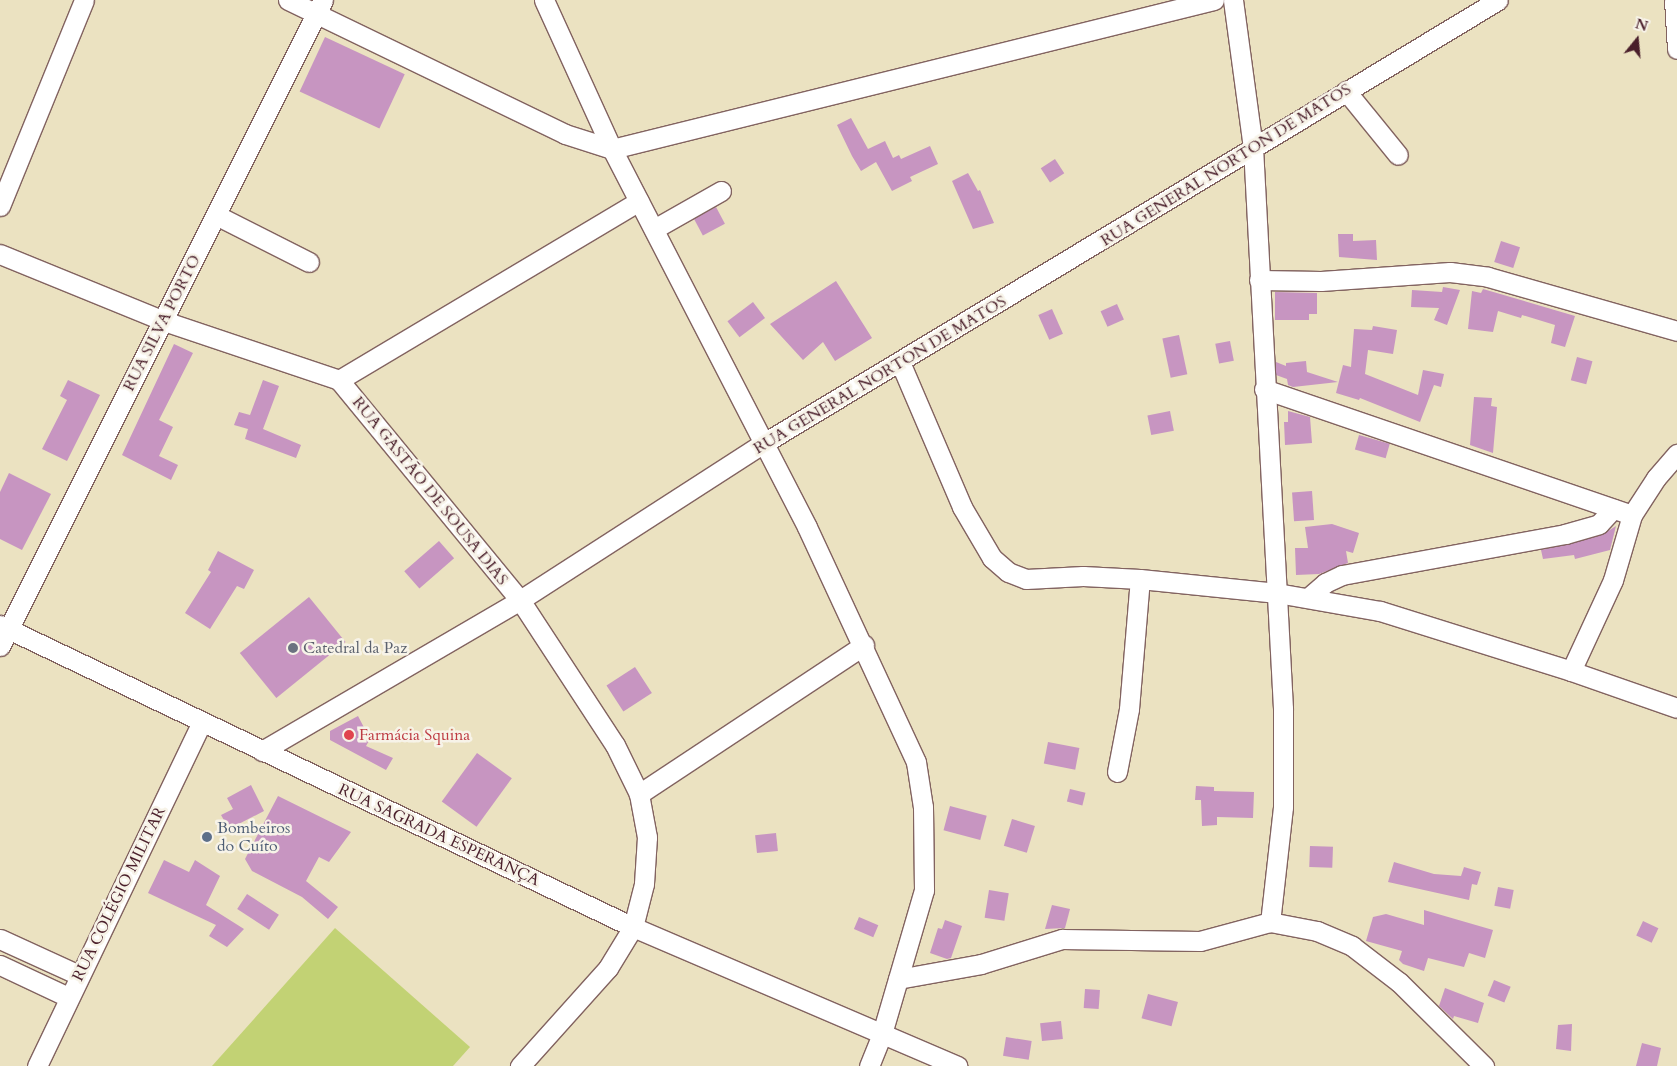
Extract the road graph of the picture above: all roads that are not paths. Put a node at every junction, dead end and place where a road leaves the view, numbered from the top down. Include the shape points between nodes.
1 (84, 0) edge
2 (288, 0) edge
3 (544, 0) edge
4 (1214, 0) edge
5 (1233, 0) edge
6 (1498, 0) edge
7 (1674, 0) edge
8 (320, 6) edge
9 (1677, 49) edge
10 (1346, 91) junction
11 (1254, 147) junction
12 (612, 149) junction
13 (1398, 155) dead end
14 (721, 190) dead end
15 (639, 200) junction
16 (0, 206) edge
17 (216, 215) junction
18 (654, 229) junction
19 (0, 254) edge
20 (309, 262) dead end
21 (1259, 280) junction
22 (164, 321) junction
23 (1677, 331) edge
24 (900, 362) junction
25 (339, 380) junction
26 (1264, 389) junction
27 (764, 443) junction
28 (1677, 454) edge
29 (1613, 509) junction
30 (1632, 515) junction
31 (1140, 579) junction
32 (1277, 593) junction
33 (1308, 598) junction
34 (520, 600) junction
35 (3, 633) edge
36 (864, 645) junction
37 (1571, 671) junction
38 (1677, 708) edge
39 (202, 722) junction
40 (262, 751) junction
41 (1117, 772) dead end
42 (639, 794) junction
43 (1270, 922) junction
44 (633, 927) junction
45 (0, 939) edge
46 (0, 965) edge
47 (78, 975) junction
48 (898, 979) junction
49 (68, 997) junction
50 (882, 1034) junction
51 (36, 1066) edge
52 (520, 1066) edge
53 (868, 1066) edge
54 (957, 1066) edge
55 (1484, 1066) edge

1 - 16 street
2 - 8 street
3 - 12 street
4 - 12 street
5 - 11 street
6 - 10 street, RUA GENERAL NORTON DE MATOS
7 - 9 street
8 - 12 street via 565,134
8 - 17 street, RUA SILVA PORTO
10 - 11 street, RUA GENERAL NORTON DE MATOS
10 - 13 street
11 - 21 street
11 - 24 street, RUA GENERAL NORTON DE MATOS
12 - 15 street
14 - 18 street
15 - 18 street
15 - 25 street
17 - 20 street
17 - 22 street, RUA SILVA PORTO
18 - 27 street
19 - 22 street
21 - 23 street via 1321,281 1450,272 1488,278
21 - 26 street
22 - 25 street
22 - 35 street, RUA SILVA PORTO
24 - 27 street, RUA GENERAL NORTON DE MATOS
24 - 31 street via 962,508 992,558 1008,572 1026,579 1083,576
25 - 34 street, RUA GASTÃO DE SOUSA DIAS
26 - 29 street
26 - 32 street
27 - 34 street, RUA GENERAL NORTON DE MATOS
27 - 36 street
28 - 30 street via 1651,485
29 - 30 street
29 - 33 street via 1599,524 1565,534 1342,576 1325,583
30 - 37 street via 1612,580
31 - 32 street
31 - 41 street via 1131,690
32 - 33 street
32 - 43 street via 1283,709 1283,807
33 - 37 street via 1380,611
34 - 40 street, RUA GENERAL NORTON DE MATOS
34 - 42 street, RUA GASTÃO DE SOUSA DIAS via 615,745
35 - 39 street, RUA SAGRADA ESPERANÇA
36 - 42 street
36 - 48 street via 916,762 923,807 924,890
37 - 38 street
39 - 40 street, RUA SAGRADA ESPERANÇA
39 - 47 street, RUA COLÉGIO MILITAR
40 - 44 street, RUA SAGRADA ESPERANÇA
42 - 44 street, RUA GASTÃO DE SOUSA DIAS via 647,837 644,884
43 - 48 street via 1200,940 1062,939 981,964
43 - 55 street via 1317,932 1352,946 1406,988
44 - 50 street, RUA SAGRADA ESPERANÇA
44 - 52 street, RUA GASTÃO DE SOUSA DIAS via 608,968
45 - 47 street
46 - 49 street
47 - 49 street, RUA COLÉGIO MILITAR
48 - 50 street
49 - 51 street, RUA COLÉGIO MILITAR
50 - 53 street
50 - 54 street, RUA SAGRADA ESPERANÇA

